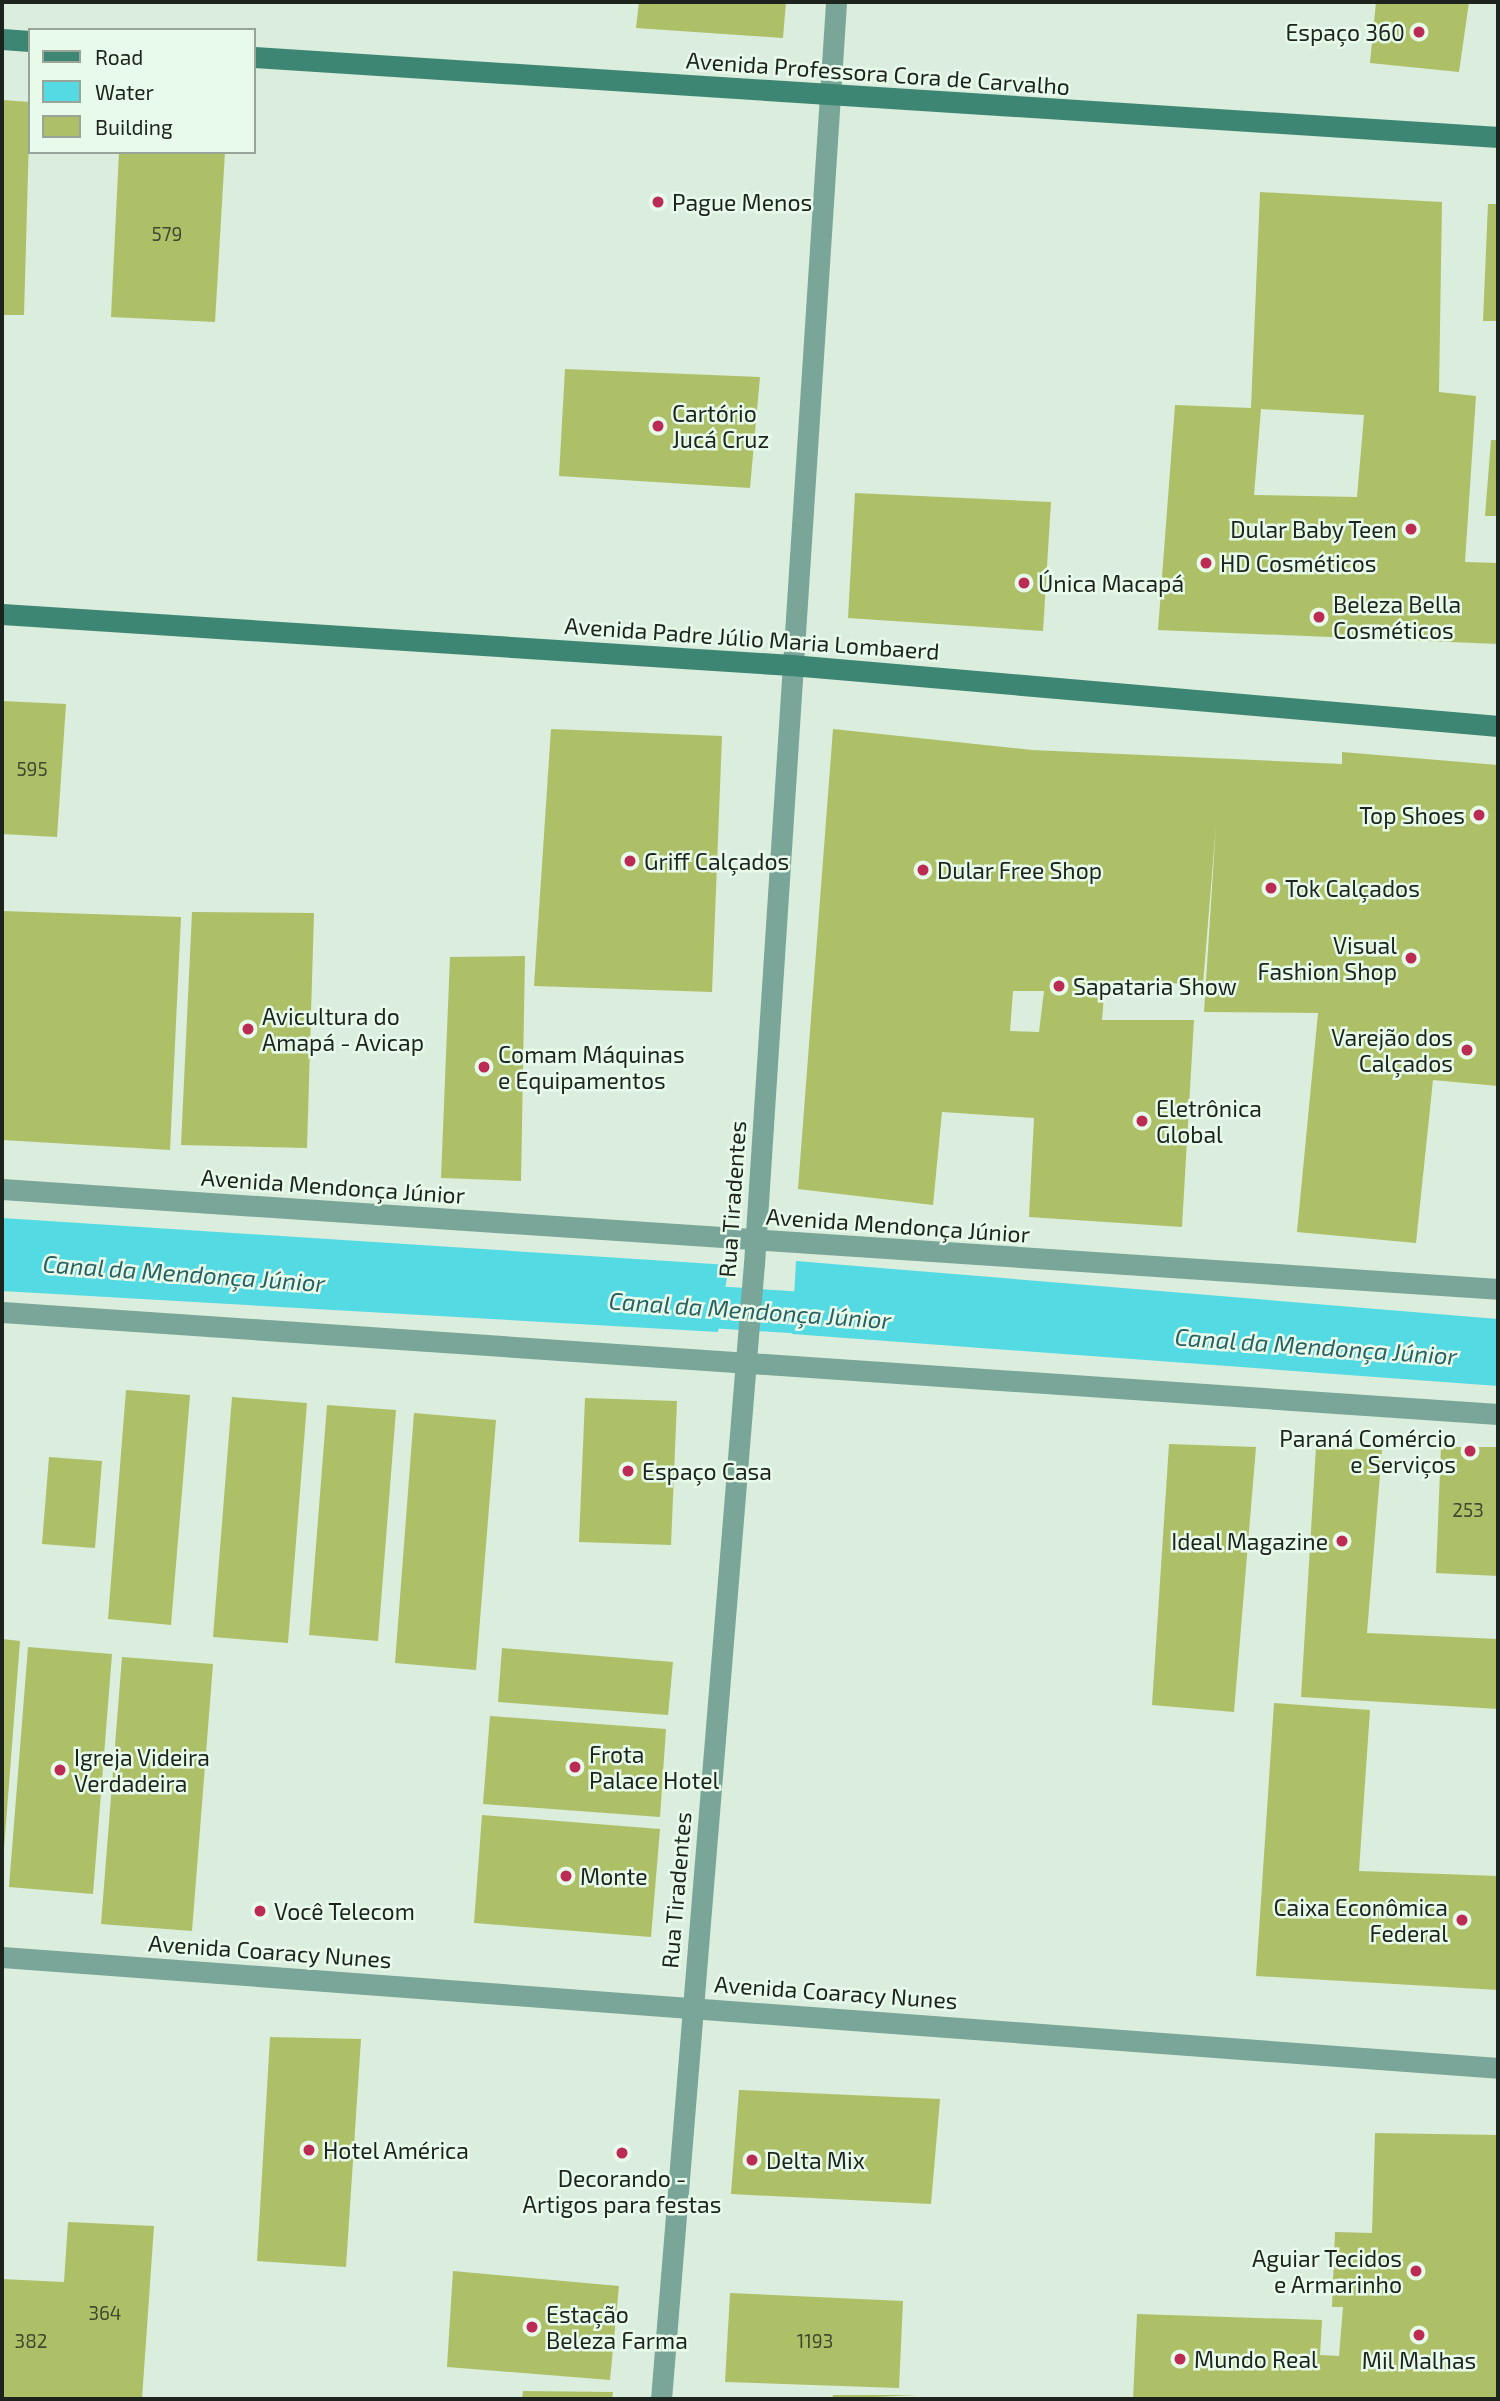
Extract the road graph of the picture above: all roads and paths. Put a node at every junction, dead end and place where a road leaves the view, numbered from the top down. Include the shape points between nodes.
1 (836, 2) edge
2 (2, 38) edge
3 (28, 41) edge
4 (256, 57) edge
5 (831, 94) junction
6 (1498, 137) edge
7 (2, 614) edge
8 (791, 665) junction
9 (1498, 726) edge
10 (2, 1189) edge
11 (755, 1253) junction
12 (1498, 1289) edge
13 (2, 1312) edge
14 (746, 1361) junction
15 (1498, 1413) edge
16 (2, 1957) edge
17 (693, 2008) junction
18 (1498, 2068) edge
19 (660, 2399) edge

1 - 5 street, Rua Tiradentes
2 - 3 main road
4 - 5 main road, Avenida Professora Cora de Carvalho
5 - 6 main road, Avenida Professora Cora de Carvalho
5 - 8 street, Rua Tiradentes
7 - 8 main road, Avenida Padre Júlio Maria Lombaerd
8 - 9 main road, Avenida Padre Júlio Maria Lombaerd
8 - 11 street, Rua Tiradentes
10 - 11 street, Avenida Mendonça Júnior
11 - 12 street, Avenida Mendonça Júnior
11 - 14 street, Rua Tiradentes
13 - 14 street
14 - 15 street
14 - 17 street, Rua Tiradentes
16 - 17 street, Avenida Coaracy Nunes
17 - 18 street, Avenida Coaracy Nunes
17 - 19 street, Rua Tiradentes

